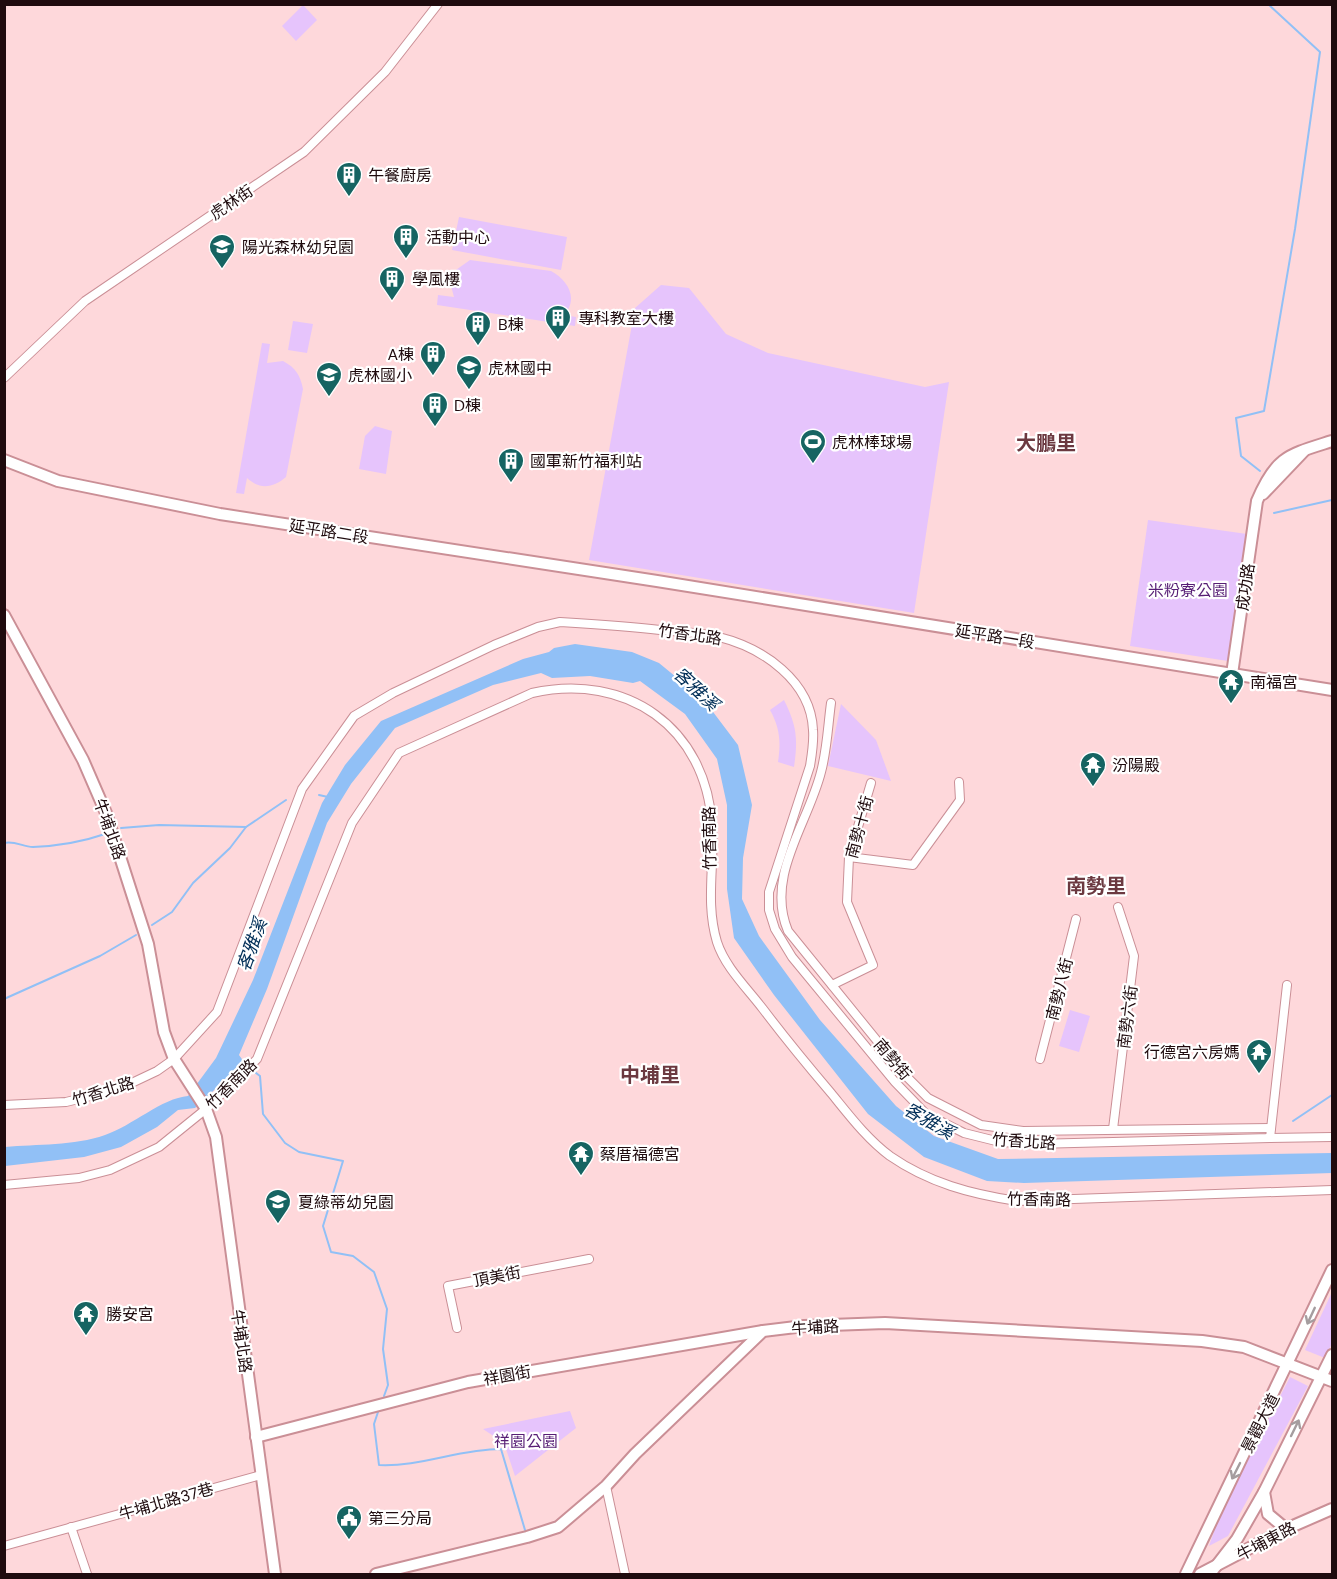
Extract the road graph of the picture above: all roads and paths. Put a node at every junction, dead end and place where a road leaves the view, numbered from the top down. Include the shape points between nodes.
1 (438, 4) edge
2 (4, 378) edge
3 (1332, 441) edge
4 (4, 460) edge
5 (657, 581) joint
6 (4, 615) edge
7 (1232, 674) junction
8 (1332, 690) edge
9 (831, 703) dead end
10 (959, 782) dead end
11 (871, 783) dead end
12 (849, 857) junction
13 (1118, 907) dead end
14 (1076, 919) dead end
15 (832, 985) junction
16 (1287, 985) dead end
17 (174, 1059) junction
18 (1040, 1059) dead end
19 (4, 1105) edge
20 (206, 1109) junction
21 (1271, 1128) junction
22 (1113, 1129) junction
23 (1332, 1137) edge
24 (1269, 1138) junction
25 (4, 1185) edge
26 (1332, 1190) edge
27 (589, 1259) dead end
28 (1332, 1270) edge
29 (457, 1328) dead end
30 (763, 1331) junction
31 (717, 1340) junction
32 (1332, 1355) edge
33 (731, 1362) junction
34 (1290, 1363) junction
35 (1321, 1377) junction
36 (1332, 1381) edge
37 (256, 1437) junction
38 (261, 1475) junction
39 (606, 1486) junction
40 (1264, 1492) junction
41 (1332, 1509) edge
42 (71, 1527) junction
43 (1286, 1529) junction
44 (4, 1546) edge
45 (1213, 1573) edge
46 (87, 1575) edge
47 (275, 1575) edge
48 (376, 1575) edge
49 (625, 1575) edge
50 (1186, 1575) edge
51 (1200, 1575) edge

1 - 2 street, 虎林街 via 385,72 304,152 86,301
3 - 7 street, 成功路 via 1306,450 1257,501
4 - 5 street, 延平路二段 via 91,490 220,514
5 - 7 street, 延平路一段
6 - 17 street, 牛埔北路 via 83,760 106,813 148,944 164,1032
7 - 8 street, 延平路一段
9 - 15 street, 南勢街 via 821,772 790,853 780,892 781,916 788,931
10 - 12 street via 960,800 913,865
11 - 12 street, 南勢十街
12 - 15 street, 南勢十街 via 847,902 873,965
13 - 22 street, 南勢六街 via 1134,957
14 - 18 street, 南勢八街
15 - 22 street, 南勢街 via 904,1074 928,1098 961,1116 981,1125 1023,1131
16 - 21 street
17 - 19 street, 竹香北路 via 119,1089 66,1102
17 - 20 street, 牛埔北路
17 - 24 street, 竹香北路 via 217,1012 302,789 354,716 393,693 519,635 560,622 591,623 736,641 773,662 801,691 813,729 810,766 776,865 769,910 792,957 926,1114 964,1133 1000,1142
20 - 25 street, 竹香南路 via 159,1147 110,1170 79,1178
20 - 26 street, 竹香南路 via 257,1059 352,823 399,753 532,693 575,687 619,695 652,711 687,746 699,765 709,801 710,908 722,954 859,1127 889,1155 932,1181 974,1195 1017,1201
20 - 37 street, 牛埔北路 via 216,1137
21 - 22 street, 南勢街
21 - 24 street
23 - 24 street, 竹香北路
27 - 29 street, 頂美街 via 448,1286
28 -> 34 street, 景觀大道
30 - 31 street, 祥園街
30 - 33 street
30 - 34 street, 牛埔路 via 885,1323 1174,1339 1244,1347
31 - 33 street via 732,1348
31 - 37 street, 祥園街 via 468,1382
32 - 35 street, 景觀大道
33 - 39 street
34 - 35 street, 牛埔路
34 -> 50 street, 景觀大道
35 - 36 street, 牛埔路
40 -> 35 street, 景觀大道
37 - 38 street, 牛埔北路
38 - 42 street, 牛埔北路37巷
38 - 47 street, 牛埔北路
39 - 48 street via 558,1527
39 - 49 street
40 - 43 street via 1268,1514
40 - 45 street, 景觀大道
41 - 43 street, 牛埔東路
42 - 44 street, 牛埔北路37巷
42 - 46 street
43 - 45 street, 牛埔東路
45 - 51 street, 牛埔東路

